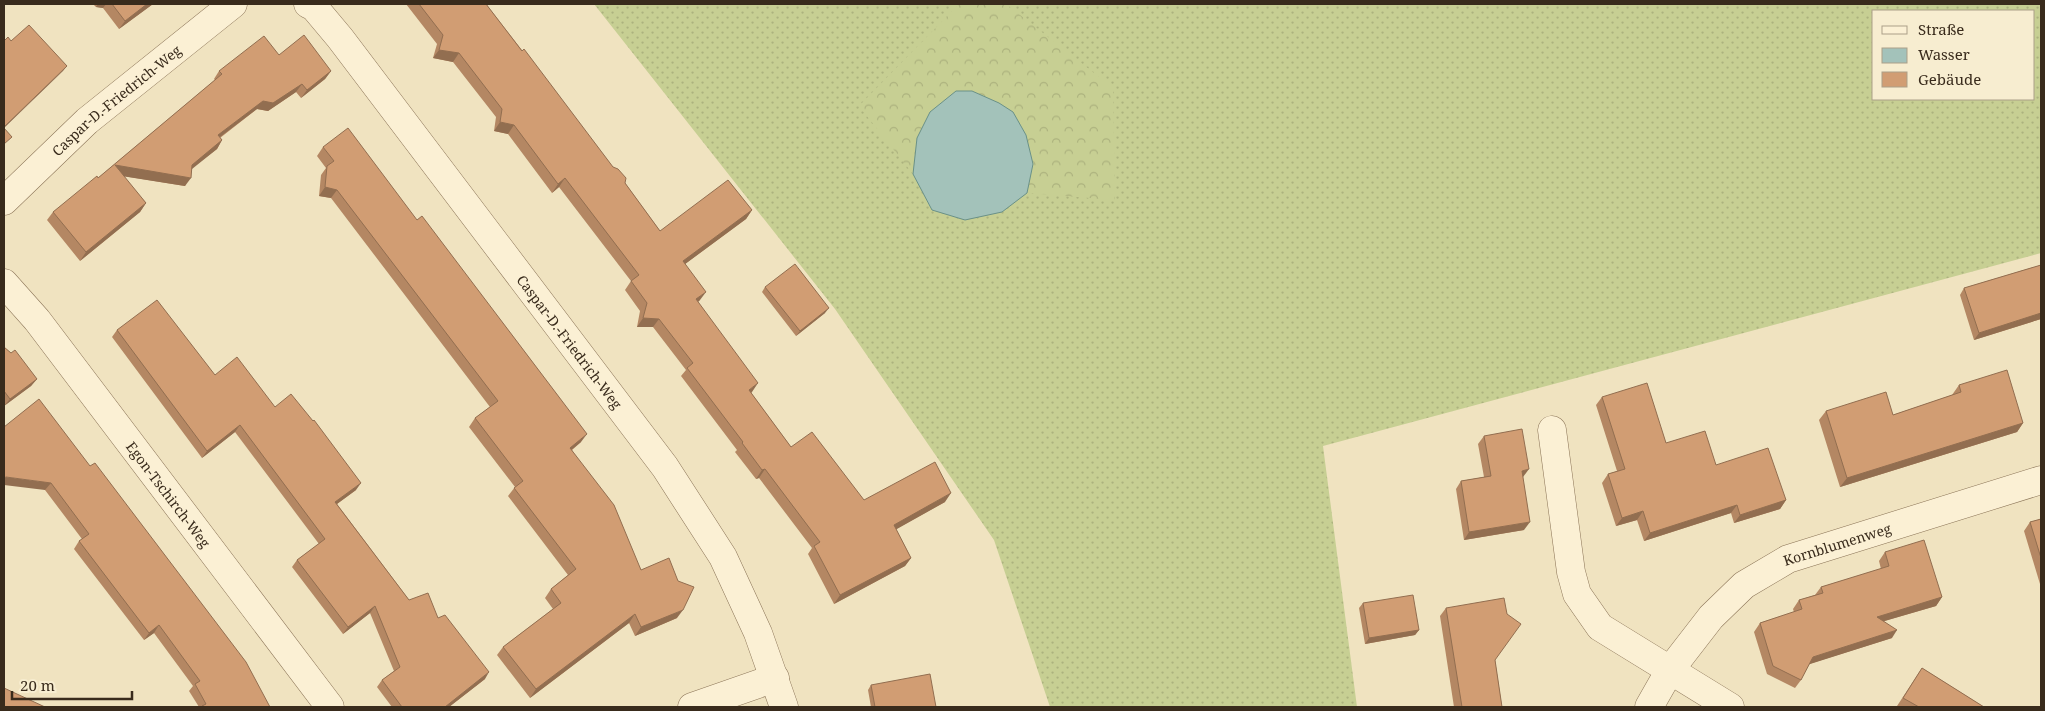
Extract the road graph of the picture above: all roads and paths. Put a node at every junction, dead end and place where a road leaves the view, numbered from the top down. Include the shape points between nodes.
1 (233, 4) edge
2 (308, 4) edge
3 (4, 201) edge
4 (4, 283) edge
5 (1552, 430) dead end
6 (2041, 480) edge
7 (1670, 670) junction
8 (775, 678) junction
9 (330, 707) edge
10 (692, 707) edge
11 (784, 707) edge
12 (1649, 707) edge
13 (1730, 707) edge

1 - 3 street, Caspar-D.-Friedrich-Weg via 87,121
2 - 8 street, Caspar-D.-Friedrich-Weg via 340,38 665,467 723,557 758,632
4 - 9 street, Egon-Tschirch-Weg via 37,320
5 - 7 street via 1571,572 1577,594 1600,627
6 - 7 street, Kornblumenweg via 1788,559 1744,585 1711,617
7 - 12 street, Kornblumenweg
7 - 13 street
8 - 10 street
8 - 11 street, Caspar-D.-Friedrich-Weg

